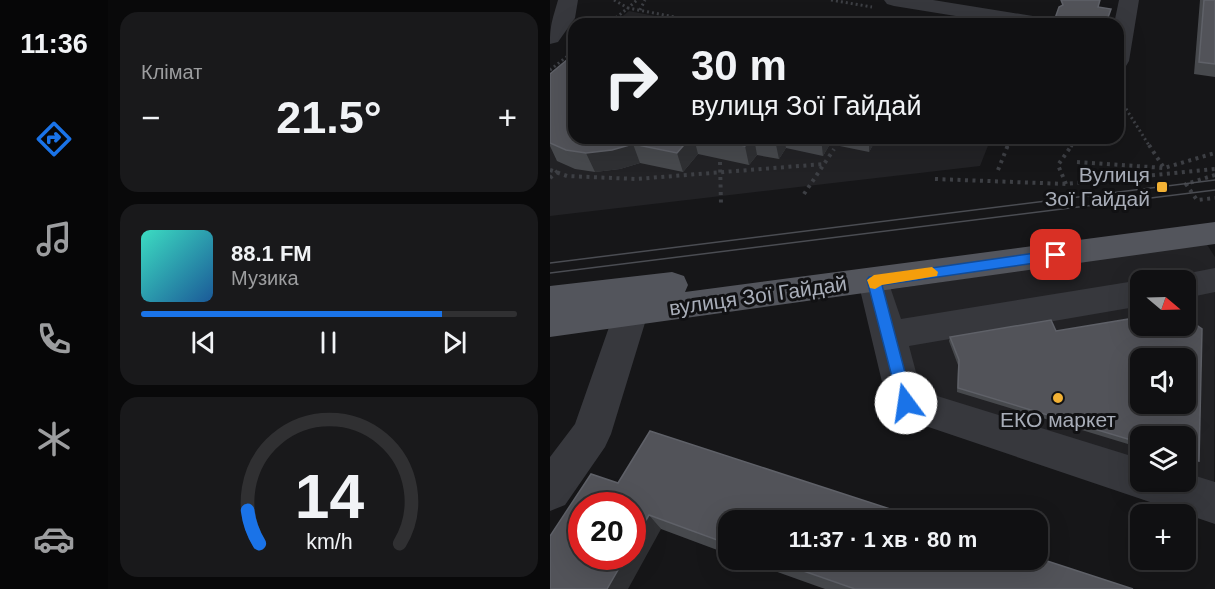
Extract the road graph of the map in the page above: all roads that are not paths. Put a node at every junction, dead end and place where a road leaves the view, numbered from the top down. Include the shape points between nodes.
1 (568, 0) edge
2 (894, 0) edge
3 (1129, 0) edge
4 (1007, 18) edge
5 (1124, 22) edge
6 (550, 37) edge
7 (1214, 210) edge
8 (1214, 233) edge
9 (874, 280) junction
10 (1214, 280) edge
11 (1196, 283) edge
12 (1130, 294) edge
13 (550, 299) edge
14 (631, 313) junction
15 (550, 324) edge
16 (889, 335) junction
17 (1130, 475) edge
18 (550, 491) edge
19 (1180, 492) edge
20 (1214, 503) edge

1 - 6 street via 564,18
2 - 4 street
3 - 5 street
7 - 13 main road, вулиця Зої Гайдай via 889,257
8 - 9 main road, вулиця Зої Гайдай
9 - 14 main road, вулиця Зої Гайдай
9 - 16 street
10 - 11 street
12 - 16 street
14 - 15 main road, вулиця Зої Гайдай
14 - 18 street via 591,434
16 - 17 street via 906,403
19 - 20 street

